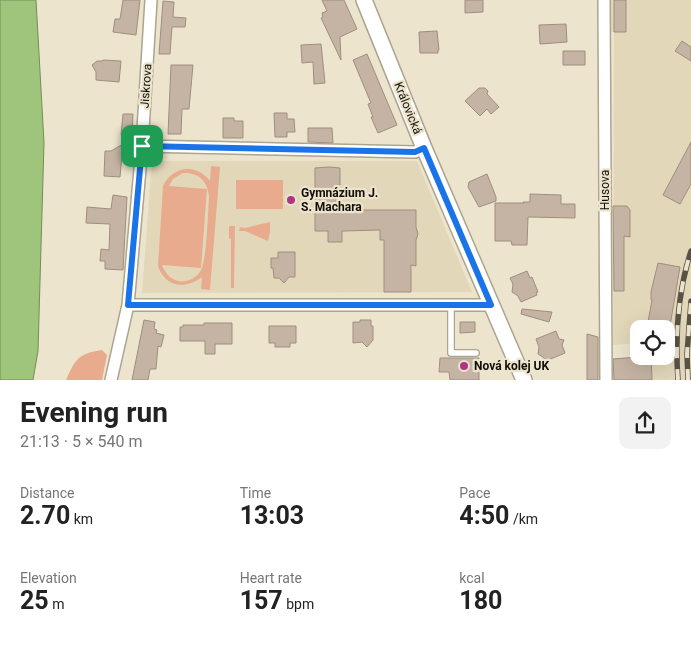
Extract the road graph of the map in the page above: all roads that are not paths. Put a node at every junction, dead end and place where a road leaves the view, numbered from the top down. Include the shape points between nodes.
1 (152, 0) edge
2 (364, 0) edge
3 (604, 0) edge
4 (142, 146) junction
5 (424, 148) junction
6 (128, 305) junction
7 (491, 305) junction
8 (451, 306) junction
9 (476, 353) dead end
10 (110, 380) edge
11 (524, 380) edge
12 (606, 380) edge

1 - 4 street, Jiskrova
2 - 5 main road, Královická
3 - 12 street, Husova
4 - 5 street via 415,152
4 - 6 street, Jiskrova
5 - 7 main road, Královická
6 - 8 street
6 - 10 street, Jiskrova
7 - 8 street
7 - 11 main road, Královická
8 - 9 lane via 451,352

